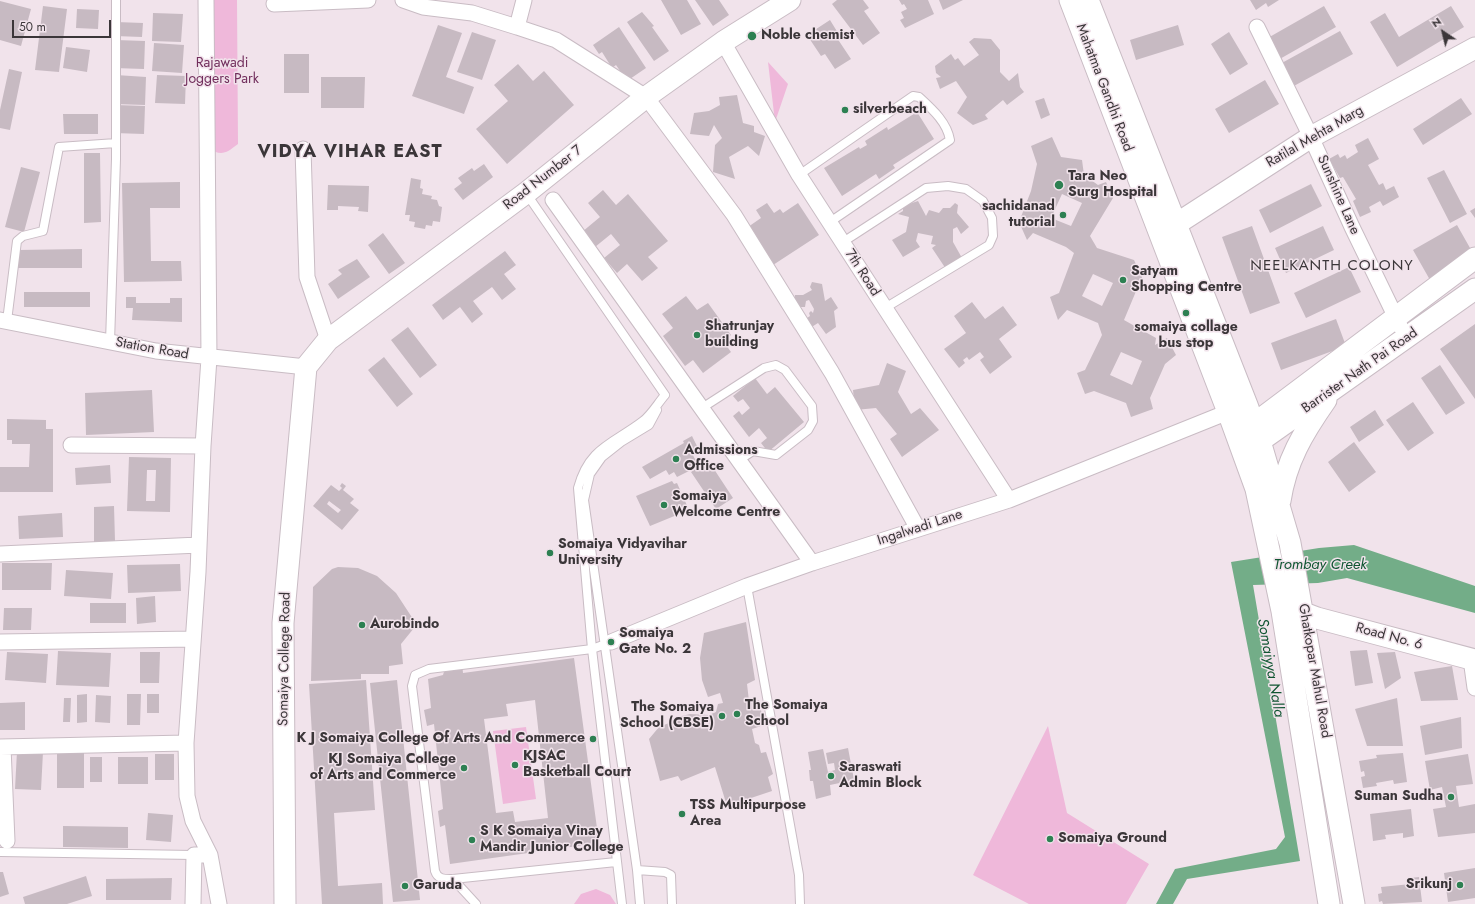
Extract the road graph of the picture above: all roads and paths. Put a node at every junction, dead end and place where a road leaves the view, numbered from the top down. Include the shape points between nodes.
1 (116, 0) edge
2 (206, 0) edge
3 (368, 0) edge
4 (403, 0) edge
5 (524, 0) edge
6 (790, 0) edge
7 (1070, 0) edge
8 (1088, 0) edge
9 (274, 4) dead end
10 (517, 27) junction
11 (1257, 27) dead end
12 (723, 42) junction
13 (1475, 48) edge
14 (646, 97) junction
15 (1311, 136) junction
16 (116, 143) junction
17 (303, 149) dead end
18 (799, 175) junction
19 (526, 193) junction
20 (553, 200) dead end
21 (830, 222) junction
22 (1168, 230) junction
23 (842, 242) junction
24 (1475, 258) edge
25 (1475, 289) edge
26 (885, 308) junction
27 (1396, 317) junction
28 (4, 320) edge
29 (328, 340) junction
30 (1406, 340) junction
31 (110, 342) junction
32 (209, 358) junction
33 (306, 367) junction
34 (1335, 388) junction
35 (665, 395) junction
36 (702, 408) junction
37 (1244, 426) junction
38 (71, 445) dead end
39 (203, 446) junction
40 (739, 460) junction
41 (1009, 500) junction
42 (1279, 505) junction
43 (918, 529) junction
44 (199, 545) junction
45 (0, 554) edge
46 (812, 563) junction
47 (747, 586) junction
48 (1302, 603) junction
49 (193, 639) junction
50 (0, 642) edge
51 (608, 643) junction
52 (592, 649) junction
53 (1473, 659) edge
54 (1475, 688) edge
55 (186, 743) junction
56 (1, 747) edge
57 (4, 846) edge
58 (194, 855) junction
59 (210, 855) junction
60 (616, 862) junction
61 (637, 870) junction
62 (453, 879) junction
63 (193, 904) edge
64 (219, 904) edge
65 (285, 904) edge
66 (476, 904) edge
67 (622, 904) edge
68 (640, 904) edge
69 (672, 904) edge
70 (800, 904) edge
71 (1329, 904) edge
72 (1354, 904) edge

1 - 16 lane
2 - 32 street
3 - 9 street
4 - 10 street via 423,7 472,13
5 - 10 street
6 - 12 street, Road Number 7
7 - 22 street, Mahatma Gandhi Road
8 - 22 street, Mahatma Gandhi Road
10 - 14 street via 556,40
11 - 15 street, Sunshine Lane
12 - 14 street, Road Number 7
12 - 18 street, 7th Road
13 - 15 street, Ratilal Mehta Marg
14 - 19 street, Road Number 7
14 - 43 street via 734,215 832,373
15 - 22 street, Ratilal Mehta Marg
15 - 27 street, Sunshine Lane
16 - 28 lane via 59,147 43,231 23,236 17,241
16 - 31 lane
17 - 29 street via 307,276
18 - 21 street, 7th Road
18 - 21 lane via 913,96 919,97 935,112 948,131 950,140
19 - 29 street, Road Number 7
19 - 35 lane
20 - 36 street
21 - 23 street, 7th Road
22 - 37 street, Mahatma Gandhi Road
23 - 26 street, 7th Road
23 - 26 lane via 926,188 948,186 966,189 983,200 992,218 993,236 989,245
24 - 27 street
25 - 30 street, Barrister Nath Pai Road
26 - 41 street, 7th Road
27 - 30 street, Sunshine Lane
27 - 37 street
28 - 31 street, Station Road
29 - 33 street, Road Number 7
30 - 34 street, Barrister Nath Pai Road
31 - 32 street, Station Road
32 - 33 street, Station Road
32 - 39 street
33 - 65 street, Somaiya College Road via 283,623
34 - 37 street, Barrister Nath Pai Road
34 - 42 street via 1293,453 1283,482
35 - 51 lane via 650,425 602,457 590,474 586,488 584,500
35 - 52 lane via 645,420 596,453 582,472 578,502
36 - 40 street
36 - 40 lane via 764,368 776,365 785,370 812,406 813,421 808,430 776,455 753,451
37 - 41 street, Ingalwadi Lane
37 - 42 street, Ghatkopar Mahul Road
37 - 71 street, Ghatkopar Mahul Road via 1279,593
38 - 39 street
39 - 44 street
40 - 46 street
41 - 43 street, Ingalwadi Lane
42 - 48 street, Ghatkopar Mahul Road via 1290,543
43 - 46 street, Ingalwadi Lane
44 - 45 street
44 - 49 street
46 - 47 street, Ingalwadi Lane
47 - 51 street, Ingalwadi Lane
47 - 70 lane via 799,875
48 - 53 street, Road No. 6 via 1316,618
48 - 72 street, Ghatkopar Mahul Road
49 - 50 street
49 - 55 street
51 - 52 lane
51 - 61 lane
52 - 60 lane
52 - 62 lane via 429,669 415,675 412,686 435,871 438,877
53 - 54 street
55 - 56 street
55 - 59 street via 187,796 193,821
56 - 57 street
57 - 58 lane
58 - 59 street
58 - 63 street
59 - 64 street
60 - 62 lane
60 - 67 lane
61 - 68 lane
61 - 69 lane via 665,872 671,875
62 - 66 lane

